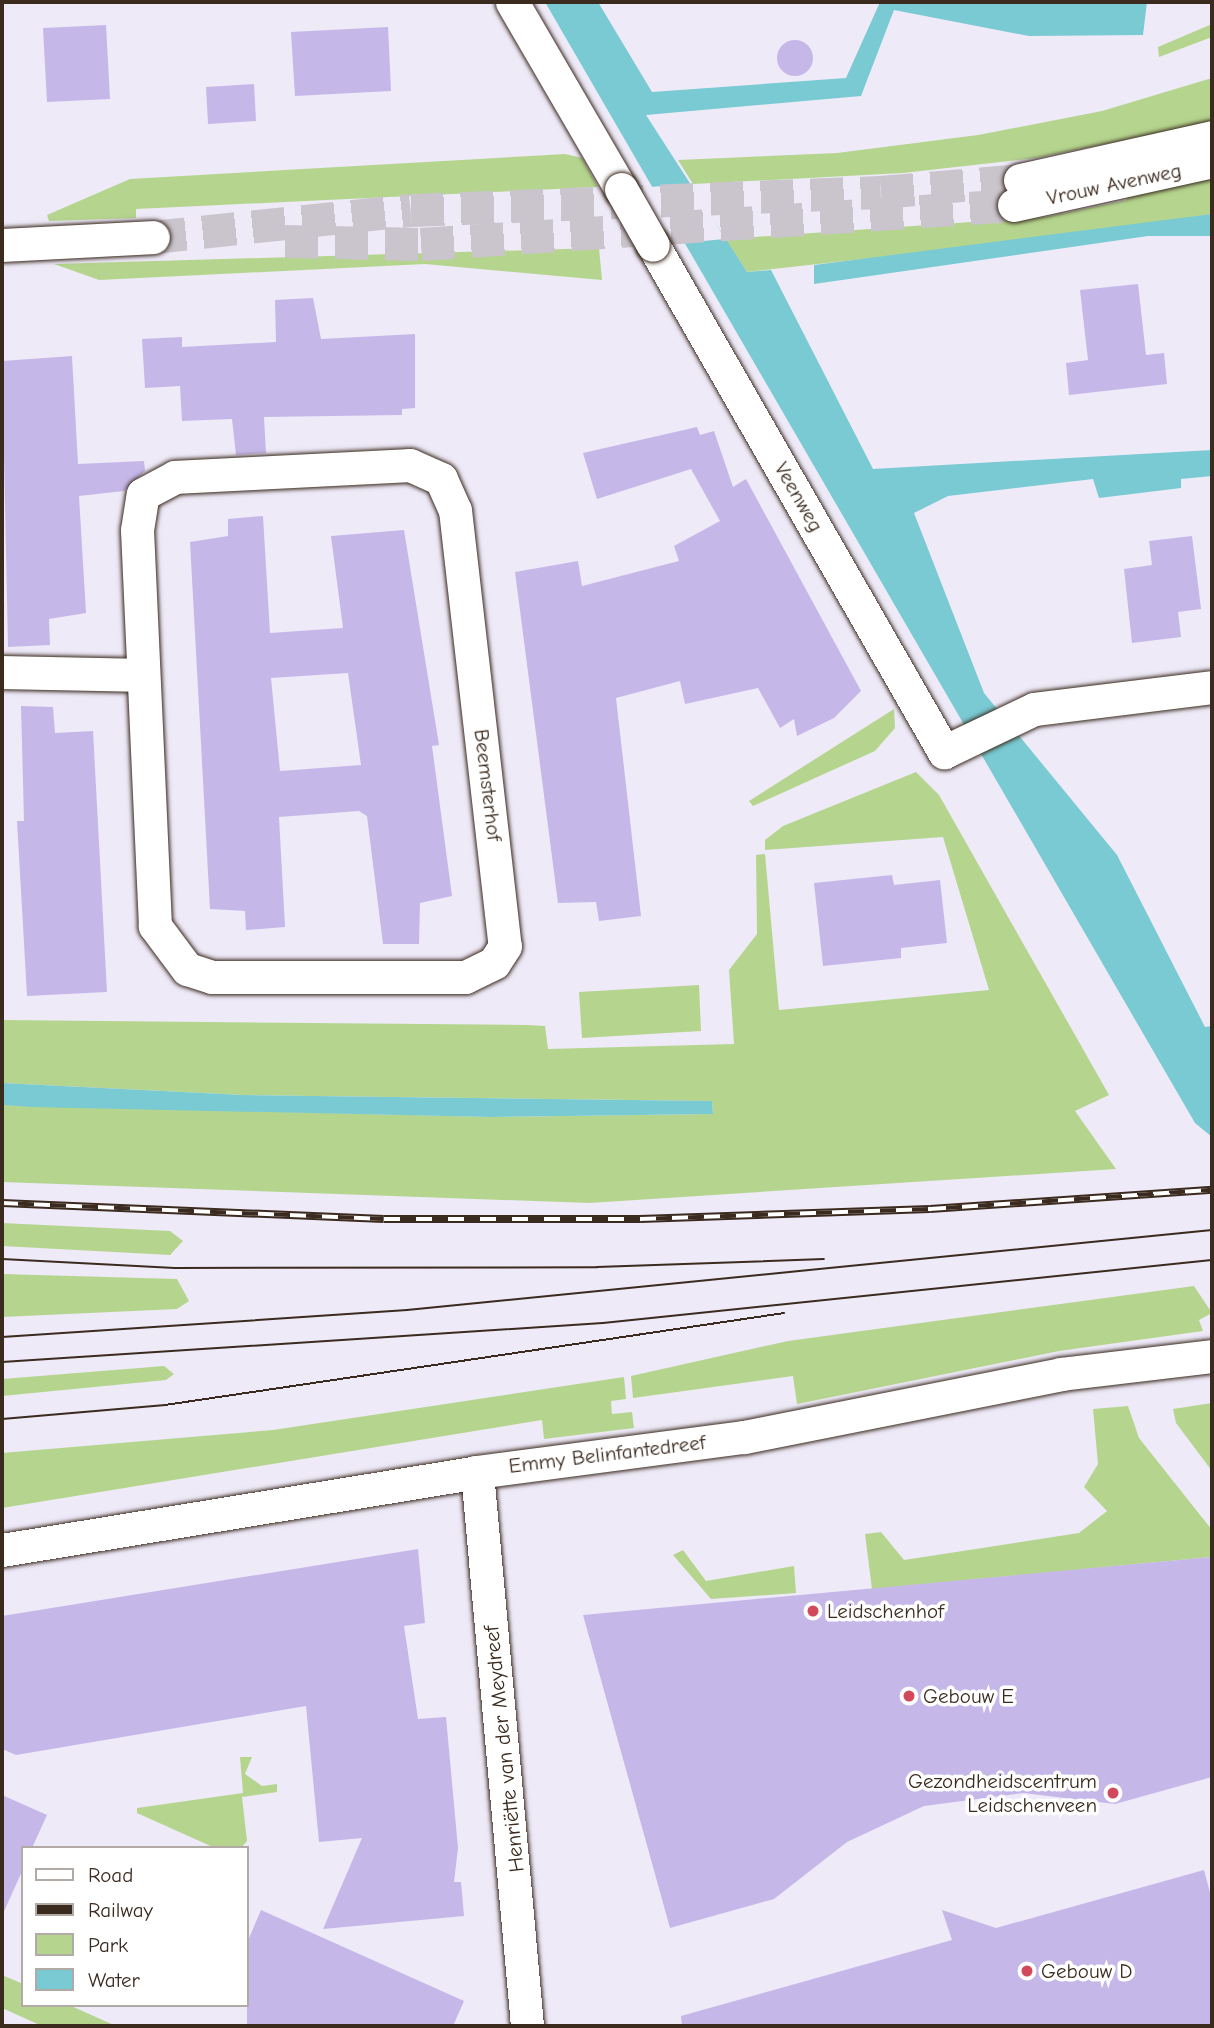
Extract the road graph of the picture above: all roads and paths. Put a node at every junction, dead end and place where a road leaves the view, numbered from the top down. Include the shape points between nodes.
1 (512, 2) edge
2 (1212, 136) edge
3 (1212, 161) edge
4 (153, 237) tunnel mouth
5 (2, 245) edge
6 (2, 672) edge
7 (143, 675) junction
8 (1212, 687) edge
9 (1212, 1356) edge
10 (477, 1472) junction
11 (2, 1550) edge
12 (527, 2026) edge

1 - 8 street, Veenweg, bridge via 944,752 1034,709
2 - 3 street, Vrouw Avenweg via 1017,193
4 - 5 street
6 - 7 street
7 - 7 street, Beemsterhof via 137,530 143,494 175,477 410,465 442,479 455,510 506,927 505,946 494,963 466,976 212,977 187,969 155,926
9 - 10 street, Emmy Belinfantedreef via 1061,1374 744,1437
10 - 11 street, Emmy Belinfantedreef
10 - 12 street, Henriëtte van der Meydreef

